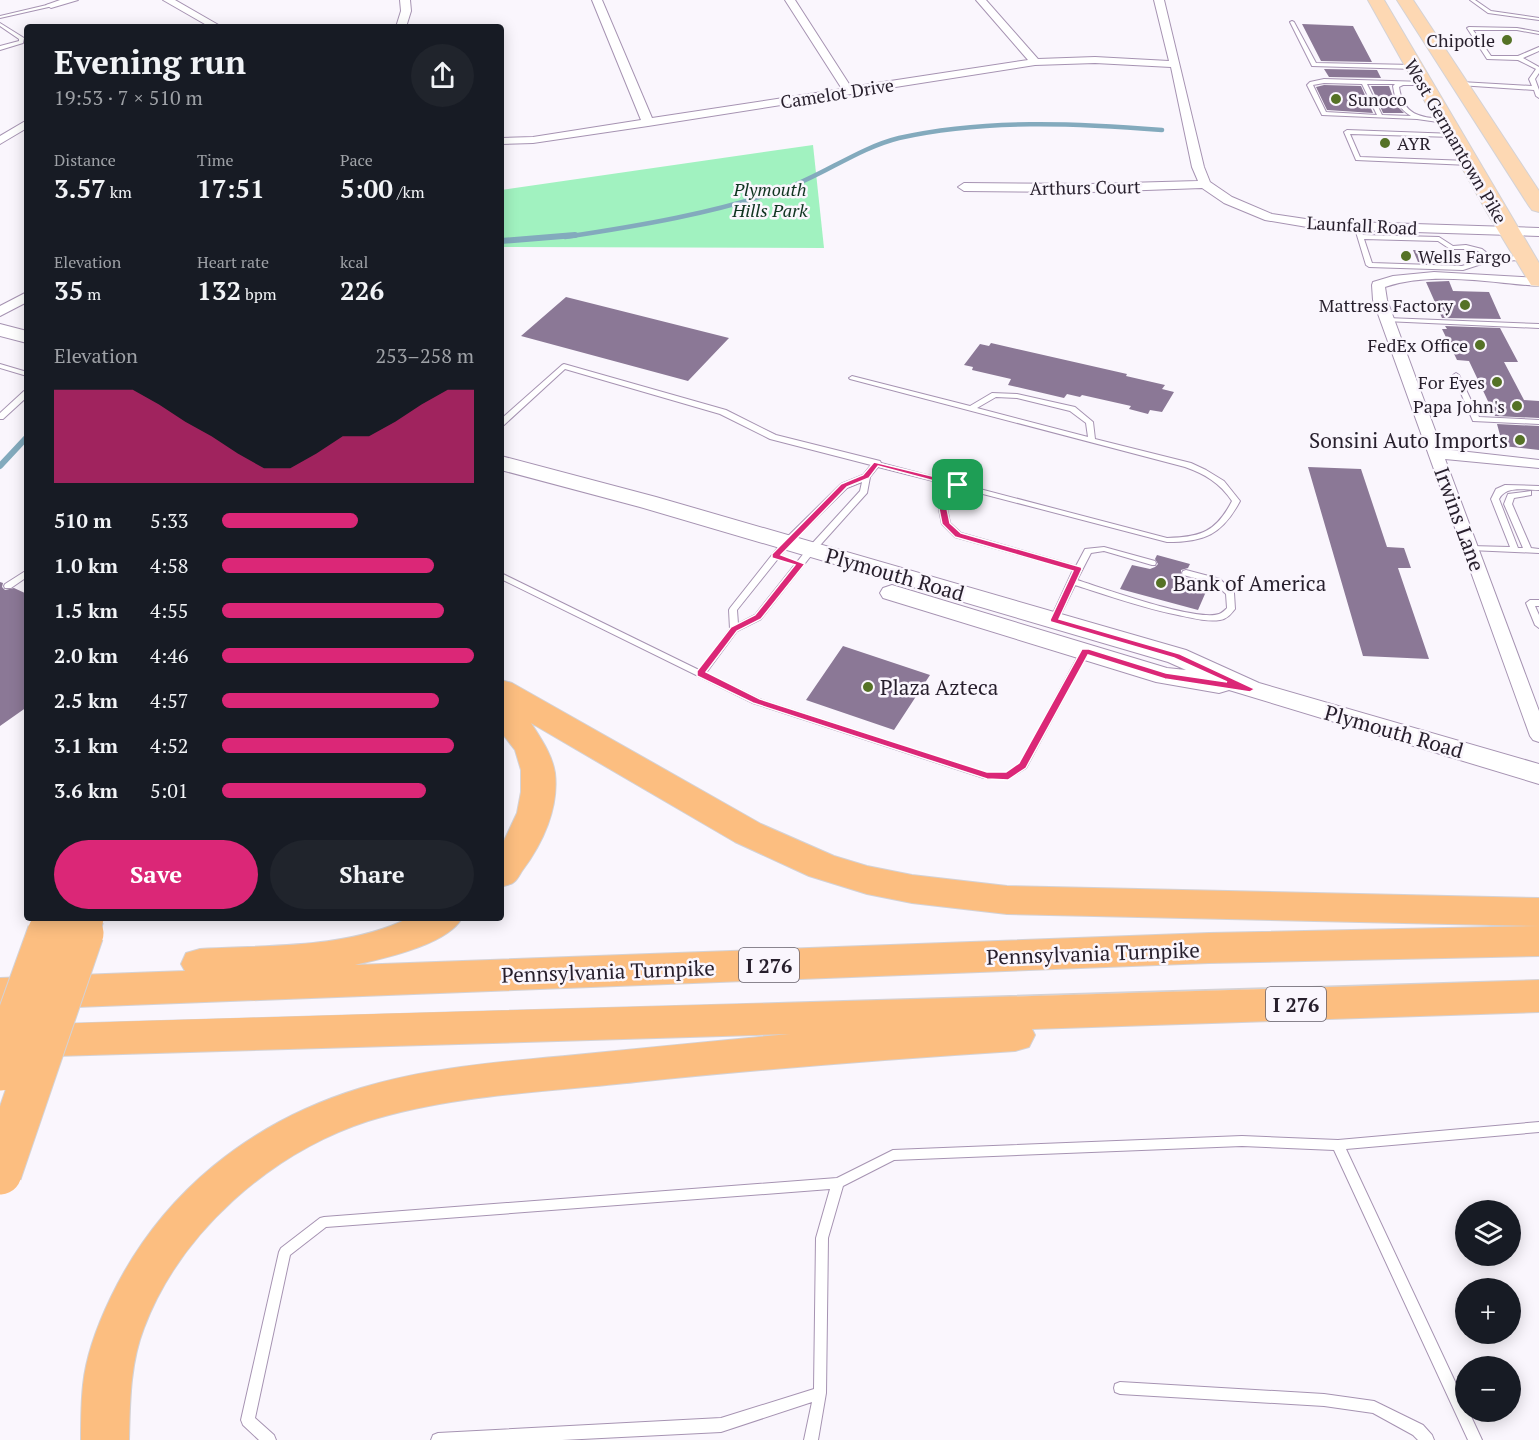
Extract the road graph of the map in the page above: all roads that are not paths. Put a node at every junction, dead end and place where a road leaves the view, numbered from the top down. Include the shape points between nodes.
1 (74, 0) edge
2 (168, 0) edge
3 (405, 0) edge
4 (597, 0) edge
5 (790, 0) edge
6 (981, 0) edge
7 (1159, 0) edge
8 (1376, 0) edge
9 (1405, 0) edge
10 (1472, 0) edge
11 (51, 5) joint
12 (0, 17) edge
13 (1539, 19) edge
14 (1292, 22) dead end
15 (0, 24) edge
16 (212, 24) edge
17 (402, 24) edge
18 (1538, 34) edge
19 (0, 48) edge
20 (1539, 49) edge
21 (1519, 58) junction
22 (1035, 62) junction
23 (1174, 64) junction
24 (1414, 67) junction
25 (1539, 69) edge
26 (1365, 82) junction
27 (1402, 83) junction
28 (1423, 83) junction
29 (1461, 84) junction
30 (1534, 88) junction
31 (849, 92) junction
32 (1539, 96) edge
33 (1380, 116) junction
34 (1415, 118) junction
35 (648, 123) junction
36 (24, 125) edge
37 (1449, 128) junction
38 (0, 141) edge
39 (504, 141) edge
40 (1468, 163) junction
41 (1205, 184) junction
42 (964, 187) dead end
43 (1539, 206) edge
44 (1508, 231) junction
45 (1359, 232) junction
46 (1539, 232) edge
47 (1436, 233) junction
48 (1525, 258) junction
49 (1490, 259) junction
50 (1539, 281) edge
51 (24, 298) edge
52 (0, 312) edge
53 (1387, 320) junction
54 (1538, 328) edge
55 (0, 330) edge
56 (24, 336) edge
57 (0, 366) edge
58 (24, 373) edge
59 (1456, 375) dead end
60 (852, 378) dead end
61 (24, 396) edge
62 (970, 409) junction
63 (0, 417) edge
64 (504, 420) edge
65 (1539, 422) edge
66 (1092, 440) junction
67 (1436, 453) junction
68 (504, 463) edge
69 (877, 463) junction
70 (1539, 464) edge
71 (504, 476) edge
72 (866, 477) junction
73 (958, 485) junction
74 (1539, 488) edge
75 (1539, 494) edge
76 (1470, 548) junction
77 (1515, 550) junction
78 (1528, 550) junction
79 (1539, 551) edge
80 (793, 553) junction
81 (1152, 563) dead end
82 (1078, 569) junction
83 (1186, 573) dead end
84 (24, 575) edge
85 (504, 577) edge
86 (1072, 581) junction
87 (8, 586) dead end
88 (1535, 603) edge
89 (1054, 620) junction
90 (1539, 625) edge
91 (734, 629) junction
92 (1085, 651) junction
93 (701, 673) junction
94 (1250, 689) junction
95 (504, 693) edge
96 (1534, 709) edge
97 (504, 716) edge
98 (1539, 736) edge
99 (1539, 774) edge
100 (504, 869) edge
101 (1539, 912) edge
102 (53, 921) edge
103 (86, 921) edge
104 (437, 921) edge
105 (1539, 941) edge
106 (0, 988) edge
107 (0, 994) edge
108 (1539, 996) edge
109 (1120, 1011) junction
110 (0, 1042) edge
111 (0, 1069) edge
112 (1539, 1127) edge
113 (1338, 1145) junction
114 (0, 1173) edge
115 (838, 1183) junction
116 (1120, 1388) dead end
117 (820, 1393) junction
118 (105, 1440) edge
119 (269, 1440) edge
120 (438, 1440) edge
121 (812, 1440) edge
122 (1427, 1440) edge
123 (1475, 1440) edge

1 - 11 street
2 - 16 street
3 - 17 street
4 - 35 street
5 - 31 street
6 - 22 street
7 - 23 street
8 - 24 main road, West Germantown Pike
9 - 29 main road, West Germantown Pike
10 - 13 lane via 1490,12
11 - 12 lane
14 - 24 lane via 1314,65
15 - 19 lane via 22,39
18 - 21 lane via 1517,29 1469,28 1489,58
20 - 21 lane
21 - 25 lane
22 - 23 street, Camelot Drive
22 - 31 street, Camelot Drive
23 - 41 street
24 - 28 main road, West Germantown Pike
25 - 30 lane via 1532,79
26 - 27 lane
26 - 33 lane
26 - 33 lane via 1324,81 1310,86 1324,114
27 - 28 lane
27 - 34 lane via 1396,89 1405,111
28 - 37 main road, West Germantown Pike
29 - 30 lane
29 - 43 main road, West Germantown Pike
30 - 32 lane
31 - 35 street, Camelot Drive
33 - 34 lane
34 - 37 lane
35 - 39 street, Camelot Drive
36 - 38 street
37 - 40 main road, West Germantown Pike
37 - 40 lane via 1347,132 1358,159
40 - 44 main road, West Germantown Pike
41 - 42 street, Arthurs Court
41 - 45 street, Launfall Road via 1228,200 1269,217
44 - 46 street, Launfall Road
44 - 47 street, Launfall Road
44 - 48 main road, West Germantown Pike
45 - 47 street, Launfall Road
45 - 49 lane via 1369,265 1463,268
47 - 49 lane via 1452,248 1480,250
48 - 49 lane
48 - 50 main road, West Germantown Pike
50 - 53 street, Irwins Lane via 1414,276 1392,279 1378,285
51 - 52 street
53 - 54 lane
53 - 67 street, Irwins Lane
55 - 56 main road
57 - 58 lane
59 - 65 lane via 1476,419
60 - 62 lane
61 - 63 lane
62 - 66 lane
62 - 66 lane via 995,395 1017,396 1072,410 1089,422
64 - 69 lane via 564,366 723,412 773,437
66 - 73 lane via 1209,474 1226,485 1236,501 1229,517 1220,527 1192,540 1167,540
67 - 70 street
67 - 76 street, Irwins Lane
68 - 80 main road, Plymouth Road via 648,502
69 - 72 lane
69 - 73 lane
71 - 80 main road, Plymouth Road
72 - 80 lane via 844,486
72 - 80 lane via 864,491
73 - 82 lane via 943,509 946,524 958,535
74 - 77 lane via 1508,487 1495,498
75 - 78 lane via 1519,493 1511,496 1508,504
76 - 77 lane
76 - 96 street, Irwins Lane
77 - 78 lane
78 - 79 lane
80 - 89 main road, Plymouth Road
80 - 91 lane via 758,617
80 - 91 lane via 733,610
80 - 92 main road, Plymouth Road
81 - 82 lane via 1104,549 1088,551
82 - 86 lane
83 - 86 lane via 1217,581 1230,593 1231,609 1221,617 1199,616
84 - 87 lane
85 - 93 lane
86 - 89 lane
88 - 90 lane
89 - 94 main road, Plymouth Road via 1177,656
91 - 93 lane
92 - 93 lane via 1023,766 1008,776 987,776 767,704
92 - 94 main road, Plymouth Road via 1165,676
94 - 99 main road, Plymouth Road
95 - 101 highway via 748,833 822,866 878,883 1006,900
96 - 98 street, Irwins Lane
97 - 100 highway via 518,729 535,758 539,793 525,841
102 - 111 highway, bridge
103 - 114 highway, bridge
104 - 106 highway via 387,944 333,955 176,965
105 - 107 highway, Pennsylvania Turnpike / I 276 via 1209,948
108 - 109 highway, I 276
109 - 110 highway, I 276 via 567,1023
109 - 118 highway via 1093,1030 871,1043 566,1073 414,1093 358,1106 328,1118 271,1147 226,1181 173,1234 154,1260 122,1319 113,1351 106,1388
112 - 113 lane
113 - 115 lane via 1242,1141 893,1155
113 - 123 lane
115 - 117 lane via 822,1238
115 - 119 lane via 324,1222 285,1252 248,1420
116 - 122 lane via 1324,1400 1374,1407 1418,1430
117 - 120 lane via 721,1425
117 - 121 lane

